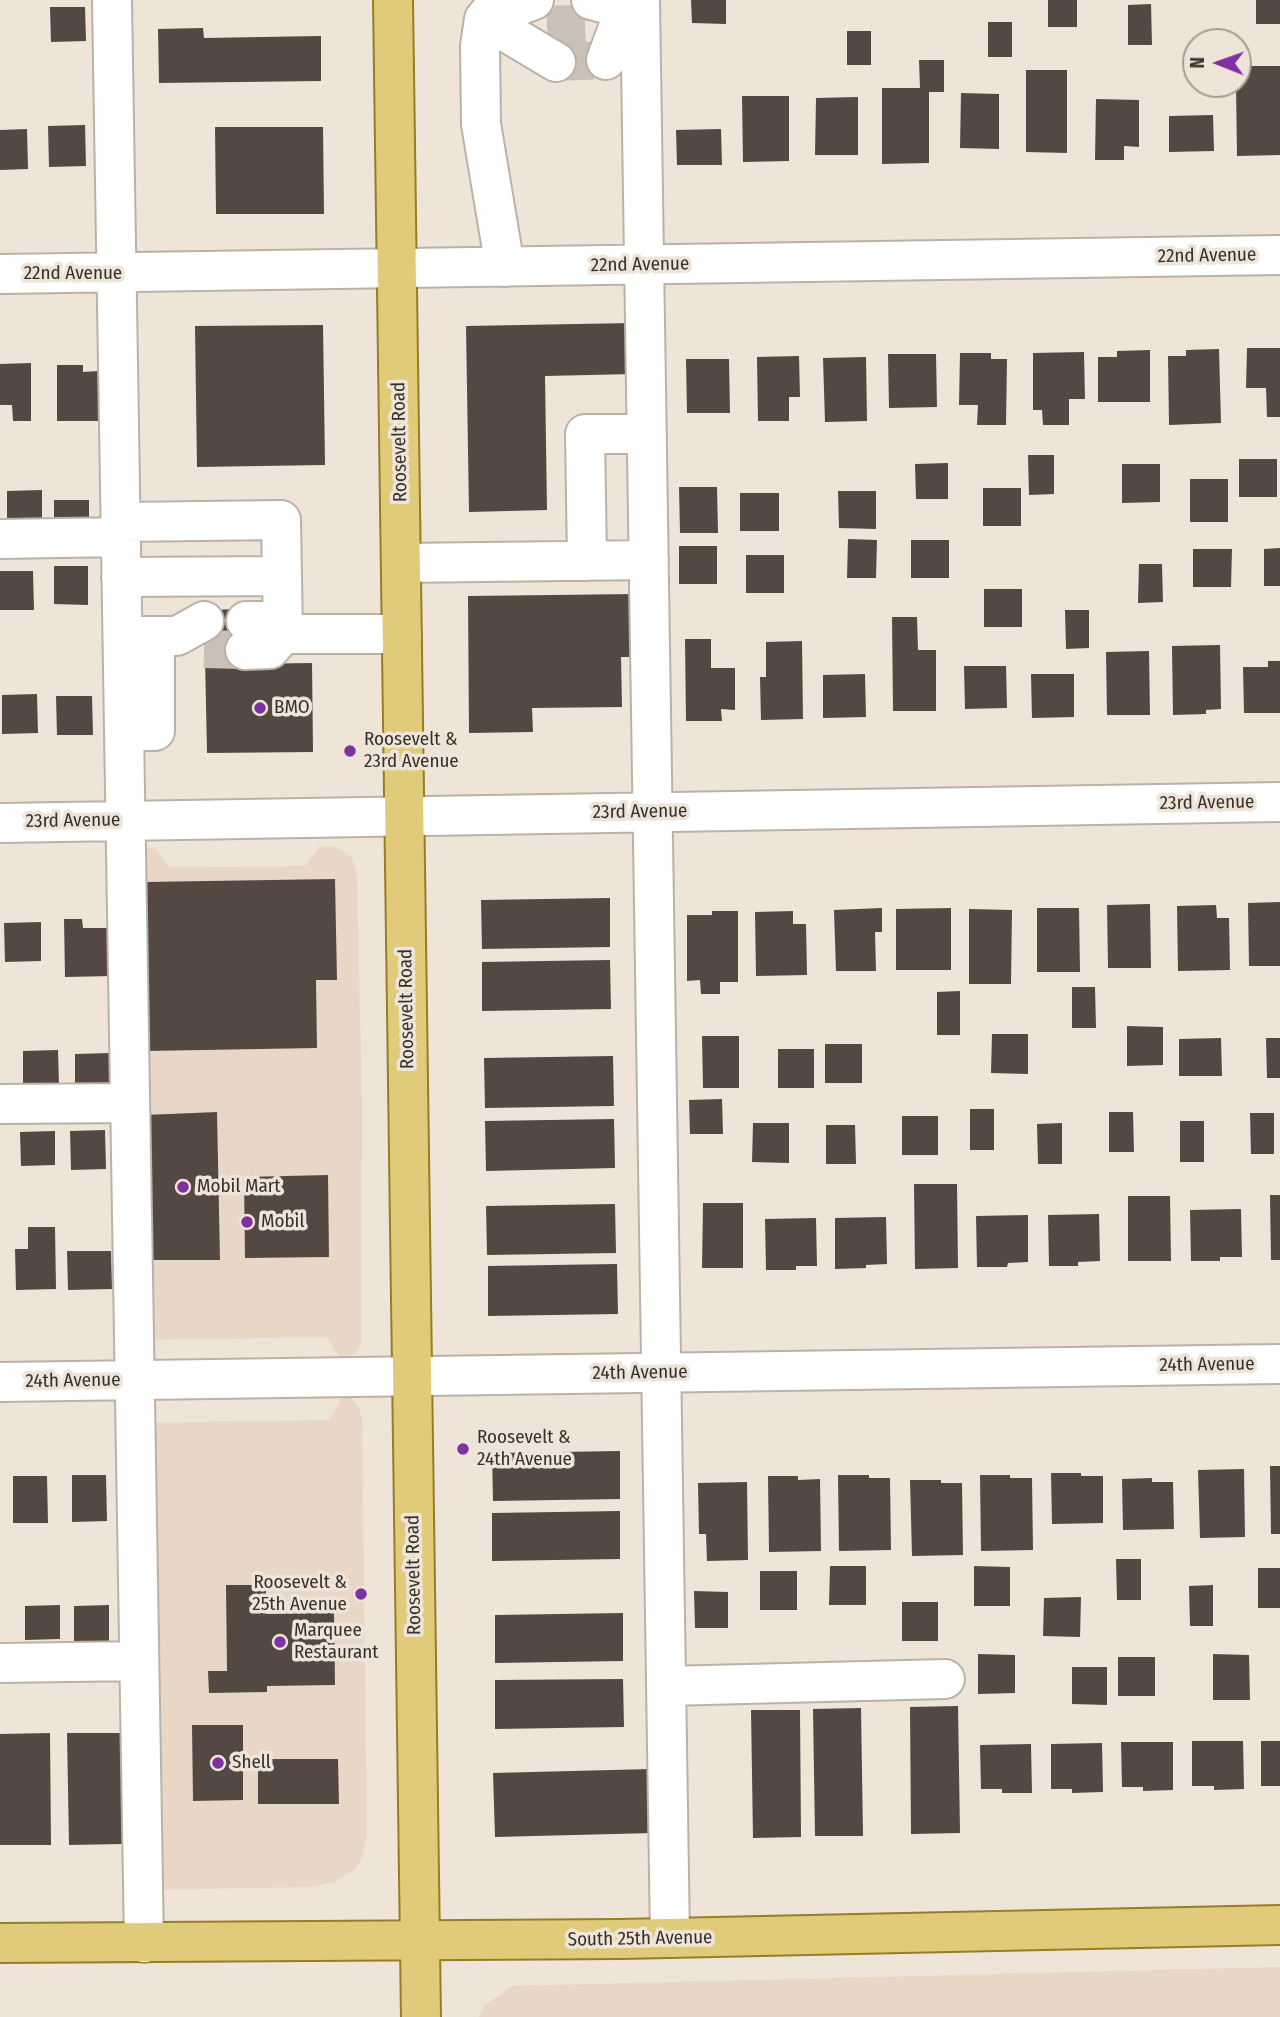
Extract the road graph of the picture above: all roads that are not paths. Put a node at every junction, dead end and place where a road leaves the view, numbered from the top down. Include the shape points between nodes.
1 (112, 0) edge
2 (393, 0) edge
3 (498, 6) edge
4 (614, 16) edge
5 (547, 33) edge
6 (1280, 255) edge
7 (644, 265) junction
8 (505, 267) junction
9 (398, 268) junction
10 (0, 274) edge
11 (116, 274) junction
12 (647, 433) junction
13 (121, 529) junction
14 (0, 539) edge
15 (649, 560) junction
16 (587, 561) junction
17 (401, 563) junction
18 (282, 576) junction
19 (121, 577) junction
20 (283, 634) junction
21 (402, 634) junction
22 (245, 635) tunnel mouth
23 (1280, 802) edge
24 (652, 812) junction
25 (404, 816) junction
26 (126, 820) junction
27 (0, 822) edge
28 (130, 1103) junction
29 (0, 1104) edge
30 (1280, 1364) edge
31 (661, 1373) junction
32 (411, 1376) junction
33 (134, 1380) junction
34 (0, 1382) edge
35 (139, 1661) junction
36 (0, 1663) edge
37 (945, 1679) dead end
38 (666, 1686) junction
39 (1280, 1925) edge
40 (670, 1938) junction
41 (421, 1942) junction
42 (0, 1943) edge
43 (144, 1943) junction
44 (421, 2017) edge

1 - 11 street
2 - 9 main road, Roosevelt Road
3 - 5 street
3 - 5 street
3 - 8 street via 480,46 481,124
4 - 7 street
6 - 7 street, 22nd Avenue
7 - 8 street, 22nd Avenue
7 - 12 street
8 - 9 street, 22nd Avenue
9 - 11 street, 22nd Avenue
9 - 17 main road, Roosevelt Road
10 - 11 street, 22nd Avenue
11 - 13 street
12 - 15 street
12 - 16 street via 585,434
13 - 14 street
13 - 18 street via 281,520
13 - 19 street
15 - 16 street
15 - 24 street
16 - 17 street
17 - 21 main road, Roosevelt Road
18 - 19 street
18 - 20 street
19 - 26 street via 178,635 124,731
20 - 21 street
20 - 22 street via 270,649
21 - 25 main road, Roosevelt Road
23 - 24 street, 23rd Avenue
24 - 25 street, 23rd Avenue
24 - 31 street
25 - 26 street, 23rd Avenue
25 - 32 main road, Roosevelt Road
26 - 27 street, 23rd Avenue
26 - 28 street
28 - 29 street
28 - 33 street
30 - 31 street, 24th Avenue
31 - 32 street, 24th Avenue
31 - 38 street
32 - 33 street, 24th Avenue
32 - 41 main road, Roosevelt Road
33 - 34 street, 24th Avenue
33 - 35 street
35 - 36 street
35 - 43 street
37 - 38 street
38 - 40 street
39 - 40 main road, South 25th Avenue
40 - 41 main road, South 25th Avenue
41 - 43 main road, South 25th Avenue
41 - 44 main road, Roosevelt Road
42 - 43 main road, South 25th Avenue

